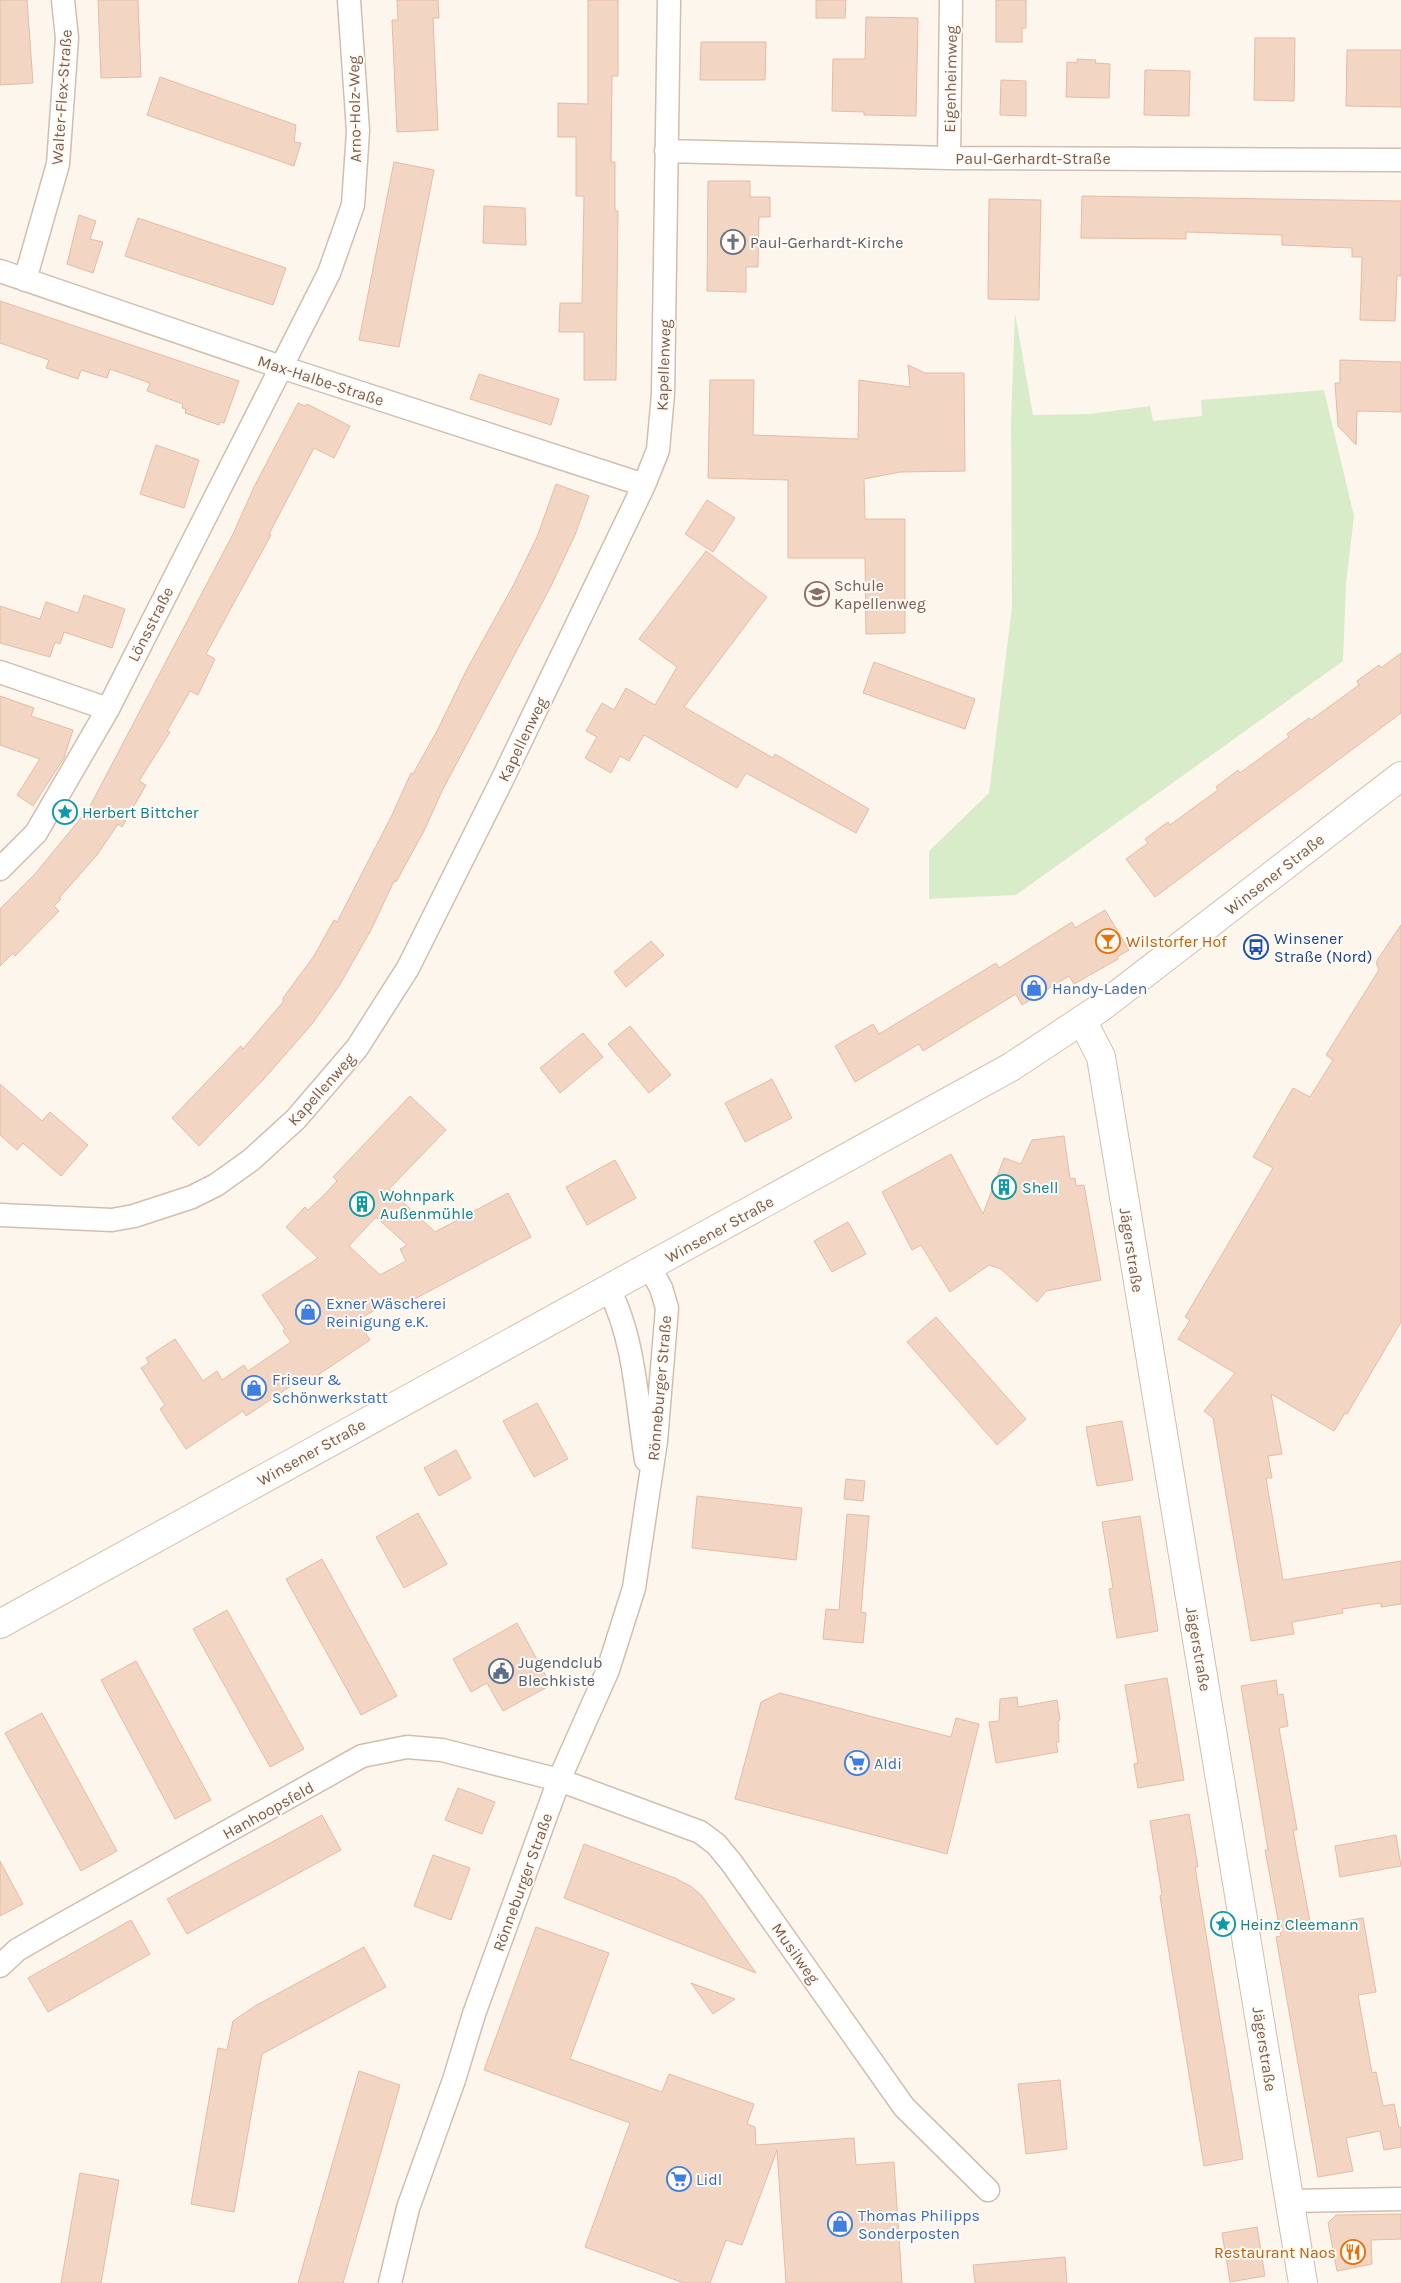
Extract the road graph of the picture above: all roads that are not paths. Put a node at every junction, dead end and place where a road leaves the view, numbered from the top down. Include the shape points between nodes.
1 (63, 0) edge
2 (670, 0) edge
3 (951, 0) edge
4 (346, 5) edge
5 (666, 151) junction
6 (949, 158) junction
7 (1401, 160) edge
8 (0, 271) edge
9 (25, 280) junction
10 (281, 367) junction
11 (644, 485) junction
12 (0, 672) edge
13 (108, 708) junction
14 (1401, 776) edge
15 (0, 869) edge
16 (1082, 1020) junction
17 (0, 1215) edge
18 (650, 1268) junction
19 (609, 1290) junction
20 (649, 1481) junction
21 (0, 1624) edge
22 (559, 1780) junction
23 (0, 1966) edge
24 (988, 2190) dead end
25 (1401, 2199) edge
26 (1290, 2201) junction
27 (390, 2283) edge
28 (1304, 2283) edge

1 - 9 street, Walter-Flex-Straße via 67,38 58,164
2 - 5 street, Kapellenweg
3 - 6 street, Eigenheimweg
4 - 10 street, Arno-Holz-Weg via 358,131 353,205 329,273
5 - 6 street, Paul-Gerhardt-Straße
5 - 11 street, Kapellenweg via 664,394 658,450
6 - 7 street, Paul-Gerhardt-Straße
8 - 9 street, Max-Halbe-Straße
9 - 10 street, Max-Halbe-Straße
10 - 11 street, Max-Halbe-Straße
10 - 13 street, Lönsstraße
11 - 17 street, Kapellenweg via 408,968 357,1048 320,1093 251,1160 216,1185 192,1197 112,1220
12 - 13 street
13 - 15 street, Lönsstraße via 36,833
14 - 16 main road, Winsener Straße
16 - 18 main road, Winsener Straße via 1011,1067
16 - 26 main road, Jägerstraße via 1101,1057
18 - 19 main road, Winsener Straße
18 - 20 street, Rönneburger Straße via 667,1308 656,1441
19 - 20 street, Rönneburger Straße via 620,1310 626,1332
19 - 21 main road, Winsener Straße
20 - 22 street, Rönneburger Straße via 634,1588 608,1670
22 - 23 street, Hanhoopsfeld via 442,1750 407,1747 362,1756 17,1950
22 - 24 street, Musilweg via 700,1832 716,1844 904,2107
22 - 27 street, Rönneburger Straße via 408,2208
25 - 26 street
26 - 28 main road, Jägerstraße

